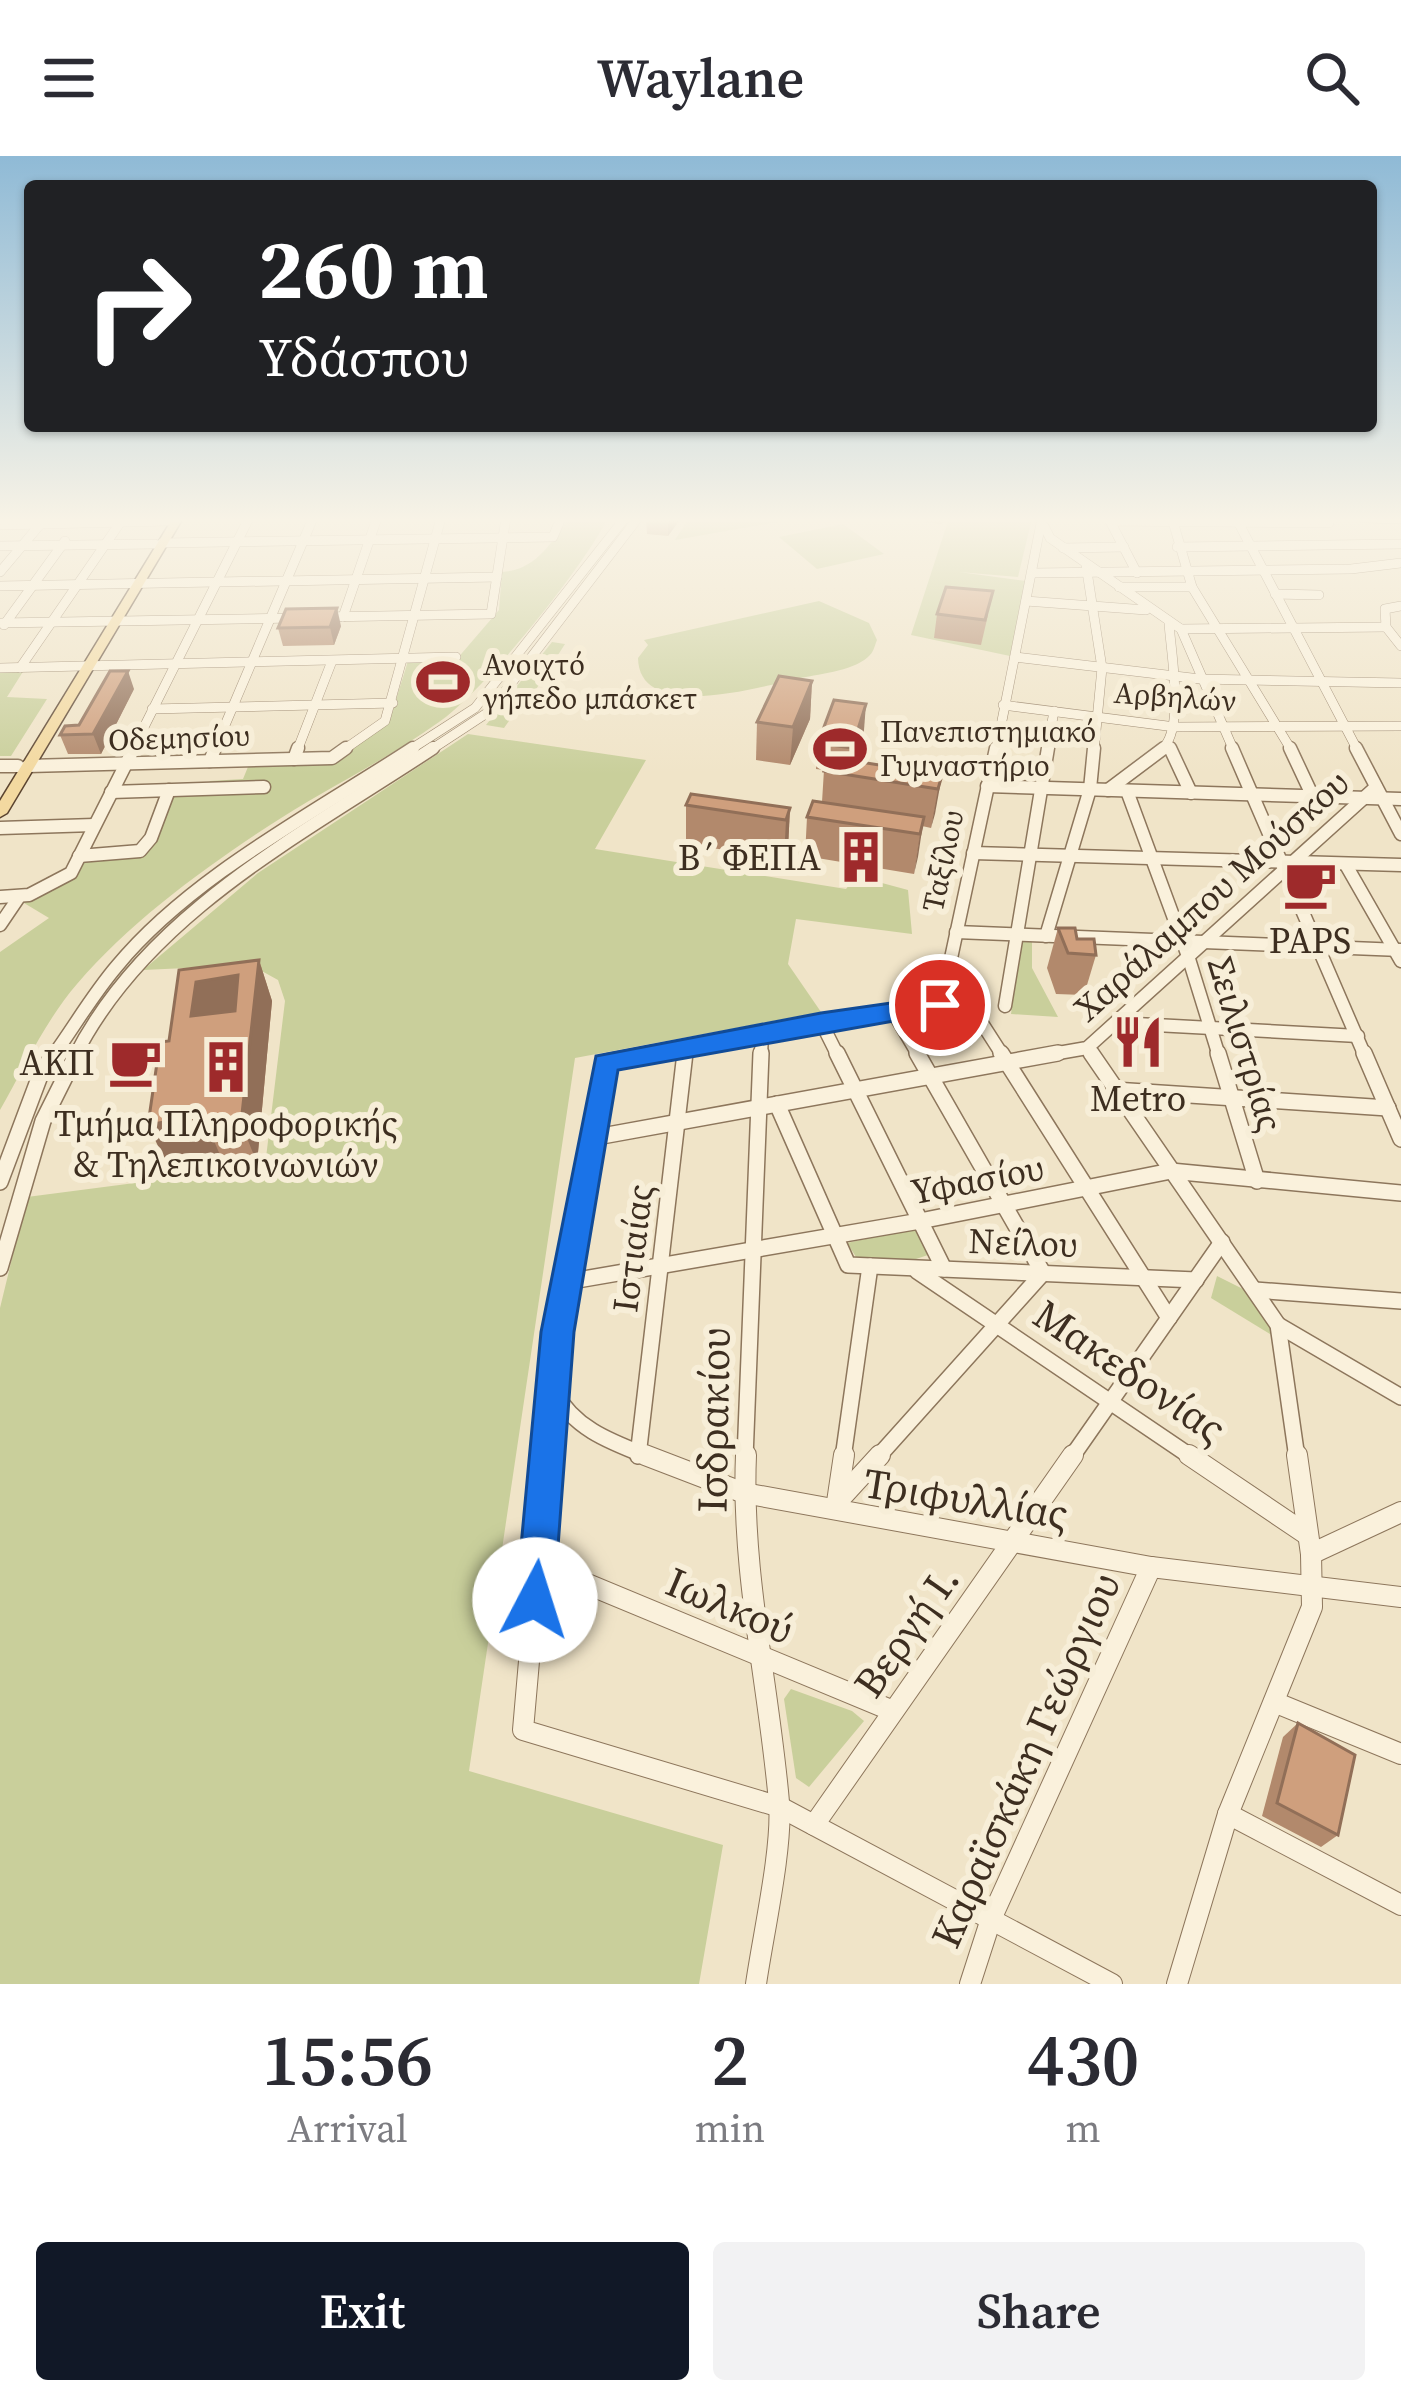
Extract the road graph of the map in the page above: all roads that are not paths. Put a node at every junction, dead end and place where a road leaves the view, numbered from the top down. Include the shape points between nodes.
1 (64, 603) edge
2 (122, 603) edge
3 (206, 603) edge
4 (277, 603) edge
5 (348, 603) edge
6 (418, 603) edge
7 (493, 603) edge
8 (562, 603) edge
9 (573, 603) edge
10 (1026, 603) edge
11 (1056, 603) edge
12 (1142, 603) edge
13 (1202, 603) edge
14 (1280, 603) edge
15 (1091, 606) junction
16 (1401, 606) edge
17 (1151, 610) junction
18 (415, 616) junction
19 (344, 617) junction
20 (271, 618) junction
21 (198, 620) junction
22 (111, 621) junction
23 (51, 622) junction
24 (1168, 623) junction
25 (2, 625) edge
26 (1386, 628) junction
27 (1218, 629) junction
28 (1294, 629) junction
29 (1183, 630) junction
30 (1401, 646) edge
31 (1015, 657) junction
32 (455, 658) dead end
33 (404, 659) junction
34 (332, 661) junction
35 (252, 663) junction
36 (175, 664) junction
37 (83, 667) junction
38 (0, 668) edge
39 (20, 668) junction
40 (1102, 668) junction
41 (1168, 676) junction
42 (1200, 680) junction
43 (1254, 681) junction
44 (1322, 682) junction
45 (1401, 683) edge
46 (393, 703) junction
47 (315, 705) junction
48 (1003, 705) junction
49 (233, 706) junction
50 (152, 709) junction
51 (1054, 711) junction
52 (1098, 717) junction
53 (1222, 726) junction
54 (1280, 726) junction
55 (1345, 726) junction
56 (1401, 726) edge
57 (999, 727) junction
58 (1175, 728) junction
59 (1050, 733) junction
60 (1095, 739) junction
61 (1168, 745) junction
62 (294, 759) junction
63 (210, 761) junction
64 (124, 764) junction
65 (0, 766) edge
66 (23, 766) junction
67 (987, 786) junction
68 (263, 787) dead end
69 (1041, 788) junction
70 (1090, 789) junction
71 (169, 790) junction
72 (1108, 790) junction
73 (1127, 790) junction
74 (111, 793) junction
75 (1191, 793) junction
76 (0, 795) edge
77 (1253, 795) junction
78 (1375, 795) junction
79 (1312, 796) junction
80 (1400, 800) edge
81 (0, 813) edge
82 (94, 825) junction
83 (0, 828) edge
84 (1401, 834) edge
85 (973, 853) junction
86 (1030, 855) junction
87 (79, 856) junction
88 (1072, 856) junction
89 (1154, 860) junction
90 (1346, 865) junction
91 (1401, 865) edge
92 (1289, 866) junction
93 (0, 897) edge
94 (19, 897) junction
95 (0, 925) edge
96 (956, 932) junction
97 (1015, 934) junction
98 (1046, 936) junction
99 (1182, 941) junction
100 (1208, 942) junction
101 (1320, 947) junction
102 (1399, 954) edge
103 (1189, 959) junction
104 (940, 1005) junction
105 (1005, 1006) dead end
106 (892, 1010) junction
107 (821, 1022) junction
108 (1118, 1023) junction
109 (1210, 1028) junction
110 (762, 1033) junction
111 (1358, 1036) junction
112 (686, 1047) junction
113 (1087, 1048) junction
114 (1007, 1063) junction
115 (931, 1076) junction
116 (855, 1090) junction
117 (1114, 1090) junction
118 (1231, 1097) junction
119 (769, 1106) junction
120 (1388, 1108) junction
121 (677, 1121) junction
122 (591, 1138) junction
123 (1401, 1139) edge
124 (1171, 1171) junction
125 (1257, 1181) junction
126 (0, 1182) edge
127 (1085, 1189) junction
128 (1401, 1193) edge
129 (1004, 1205) junction
130 (920, 1221) junction
131 (834, 1234) junction
132 (1222, 1243) junction
133 (752, 1247) junction
134 (661, 1263) junction
135 (870, 1266) junction
136 (0, 1268) edge
137 (912, 1268) junction
138 (944, 1269) junction
139 (1043, 1274) junction
140 (1143, 1278) junction
141 (1196, 1280) junction
142 (566, 1282) junction
143 (1256, 1290) junction
144 (1401, 1301) edge
145 (1169, 1318) junction
146 (997, 1325) junction
147 (1278, 1325) junction
148 (552, 1388) junction
149 (1401, 1396) edge
150 (1110, 1401) junction
151 (638, 1456) junction
152 (744, 1493) junction
153 (836, 1508) junction
154 (1401, 1511) edge
155 (1306, 1534) junction
156 (1013, 1540) junction
157 (1311, 1554) junction
158 (539, 1564) junction
159 (1151, 1567) junction
160 (1313, 1586) junction
161 (1401, 1597) edge
162 (758, 1655) junction
163 (1274, 1702) junction
164 (893, 1711) junction
165 (1401, 1754) edge
166 (780, 1807) junction
167 (1228, 1814) junction
168 (814, 1825) junction
169 (1401, 1905) edge
170 (992, 1919) junction
171 (756, 1984) edge
172 (970, 1984) edge
173 (1112, 1984) edge
174 (1177, 1984) edge

1 - 23 street
2 - 22 main road
3 - 21 street
4 - 20 street
5 - 19 street
6 - 18 street
7 - 18 street via 491,614
8 - 126 street via 476,708 240,861 118,964 41,1073
9 - 136 street via 490,711 240,876 118,988 43,1121
10 - 31 street, Ταξίλου
11 - 15 street
12 - 17 street
13 - 27 street
14 - 28 street
15 - 17 street
15 - 40 street
16 - 26 street via 1385,609
17 - 24 street
18 - 19 street
18 - 33 street
19 - 20 street
20 - 21 street
20 - 35 street
21 - 22 street
21 - 36 street
22 - 23 street
22 - 37 main road
23 - 25 street
23 - 39 street
24 - 29 street
24 - 41 street
26 - 28 street
26 - 30 street
27 - 28 street
27 - 29 street
27 - 43 street
28 - 44 street
29 - 42 street
31 - 40 street
31 - 48 street, Ταξίλου
32 - 33 street
33 - 34 street
33 - 46 street
34 - 35 street
34 - 47 street
35 - 36 street
35 - 49 street
36 - 37 street
36 - 50 street
37 - 39 street
37 - 66 main road
38 - 39 street
40 - 41 street
40 - 52 street
41 - 42 street
41 - 58 street
42 - 43 street
42 - 53 street
43 - 44 street
43 - 54 street
44 - 45 street
44 - 55 street
46 - 47 street
46 - 62 street, Οδεμησίου via 385,722 332,758
47 - 49 street
47 - 62 street
48 - 51 street, Αρβηλών
48 - 57 street, Ταξίλου
49 - 50 street
49 - 63 street
50 - 64 street
51 - 52 street, Αρβηλών
51 - 59 street
52 - 58 street, Αρβηλών
52 - 60 street
53 - 54 street, Αρβηλών
53 - 58 street, Αρβηλών
53 - 77 street
54 - 55 street, Αρβηλών
54 - 79 street
55 - 56 street, Αρβηλών
55 - 78 street
57 - 59 street
57 - 67 street, Ταξίλου
58 - 61 street
59 - 60 street
59 - 69 street
60 - 70 street
61 - 72 street
61 - 75 street
62 - 63 street, Οδεμησίου
63 - 64 street, Οδεμησίου
64 - 66 street, Οδεμησίου
64 - 74 street
65 - 66 street, Οδεμησίου
66 - 76 main road
66 - 81 main road
67 - 69 street
67 - 85 street, Ταξίλου
68 - 71 street
69 - 70 street
69 - 86 street
70 - 72 street
70 - 88 street
71 - 74 street
71 - 87 street via 140,851
72 - 73 street
73 - 75 street
73 - 89 street, Σειλιστρίας
74 - 82 street
75 - 77 street
77 - 79 street
77 - 92 street
78 - 79 street
78 - 80 street
78 - 84 street
78 - 92 street, Χαράλαμπου Μούσκου
82 - 83 street
82 - 87 street
85 - 86 street
85 - 96 street, Ταξίλου
86 - 88 street
86 - 97 street
87 - 94 street via 71,873
88 - 89 street
88 - 98 street
89 - 92 street
89 - 99 street, Σειλιστρίας
90 - 91 street
90 - 92 street
90 - 102 street
92 - 100 street, Χαράλαμπου Μούσκου
92 - 101 street
93 - 94 street
94 - 95 street
96 - 97 street
96 - 104 street, Ταξίλου
97 - 98 street
97 - 105 street
98 - 99 street
99 - 100 street
99 - 103 street, Σειλιστρίας
100 - 101 street
100 - 103 street, Χαράλαμπου Μούσκου
101 - 102 street
101 - 111 street
103 - 108 street, Χαράλαμπου Μούσκου
103 - 109 street, Σειλιστρίας
104 - 106 street
104 - 114 street via 976,1014
106 - 107 street
106 - 115 street
107 - 110 street
107 - 116 street
108 - 109 street
108 - 113 street, Χαράλαμπου Μούσκου
109 - 111 street
109 - 118 street, Σειλιστρίας
110 - 112 street
110 - 119 street, Ισδρακίου
111 - 120 street
112 - 121 street, Ιστιαίας
112 - 122 street via 606,1063
113 - 114 street
113 - 117 street
114 - 115 street
114 - 127 street
115 - 116 street
115 - 129 street
116 - 119 street
116 - 130 street
117 - 118 street
117 - 124 street
118 - 120 street
118 - 125 street, Σειλιστρίας
119 - 121 street
119 - 131 street
119 - 133 street, Ισδρακίου
120 - 123 street
121 - 122 street
121 - 134 street, Ιστιαίας
122 - 142 street
124 - 125 street, Υφασίου
124 - 127 street, Υφασίου
124 - 132 street
125 - 128 street, Υφασίου
127 - 129 street, Υφασίου
127 - 140 street
129 - 130 street, Υφασίου
129 - 139 street
130 - 131 street, Υφασίου
130 - 138 street
131 - 133 street, Υφασίου
131 - 135 street, Νείλου via 848,1265
132 - 141 street, Βεργή Ι.
132 - 143 street
133 - 134 street, Υφασίου
133 - 152 street, Ισδρακίου
134 - 142 street, Υφασίου
134 - 151 street, Ιστιαίας
135 - 137 street, Νείλου
135 - 153 street
137 - 138 street, Νείλου
137 - 146 street, Μακεδονίας
138 - 139 street, Νείλου
139 - 140 street, Νείλου
139 - 146 street
140 - 141 street, Νείλου
140 - 145 street
141 - 145 street, Βεργή Ι.
142 - 148 street
143 - 144 street
143 - 147 street
145 - 150 street, Βεργή Ι.
146 - 150 street, Μακεδονίας
146 - 153 street
147 - 149 street
147 - 155 street
148 - 151 street, Τριφυλλίας via 566,1414
148 - 158 street
150 - 155 street, Μακεδονίας
150 - 156 street, Βεργή Ι.
151 - 152 street, Τριφυλλίας
152 - 153 street, Τριφυλλίας
152 - 162 street, Ισδρακίου
153 - 156 street, Τριφυλλίας
154 - 157 street
155 - 157 street
156 - 159 street, Τριφυλλίας
156 - 164 street, Βεργή Ι.
157 - 160 street
158 - 162 street, Ιωλκού
158 - 166 street via 523,1730
159 - 160 street, Τριφυλλίας
159 - 170 street, Καραϊσκάκη Γεώργιου
160 - 161 street, Τριφυλλίας
160 - 163 street via 1304,1633
162 - 164 street, Ιωλκού
162 - 166 street, Ισδρακίου
163 - 165 street
163 - 167 street
164 - 168 street, Βεργή Ι.
166 - 168 street
166 - 171 street, Ισδρακίου
167 - 169 street
167 - 174 street
168 - 170 street
170 - 172 street, Καραϊσκάκη Γεώργιου
170 - 173 street

